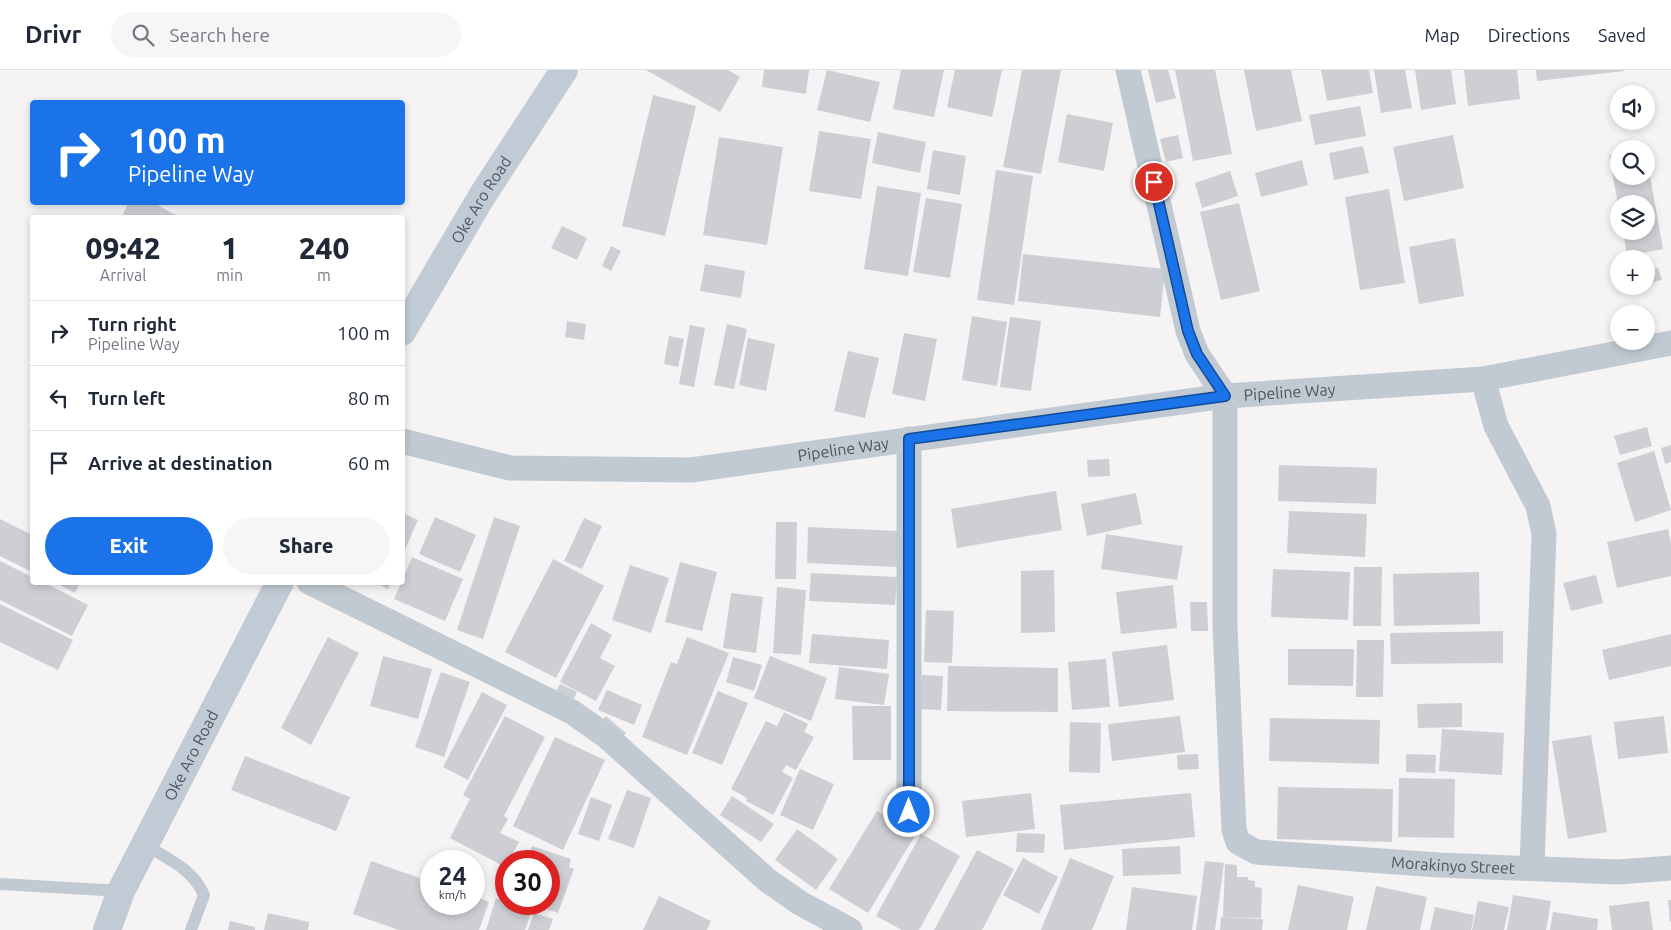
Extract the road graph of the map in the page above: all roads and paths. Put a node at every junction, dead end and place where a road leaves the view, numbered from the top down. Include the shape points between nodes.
1 (564, 70) edge
2 (1128, 70) edge
3 (405, 327) edge
4 (1671, 343) edge
5 (1483, 379) junction
6 (1225, 396) junction
7 (909, 439) junction
8 (405, 442) edge
9 (278, 585) edge
10 (315, 585) edge
11 (909, 812) dead end
12 (144, 845) junction
13 (1532, 867) junction
14 (1671, 868) edge
15 (0, 884) edge
16 (121, 890) junction
17 (109, 930) edge
18 (191, 930) edge
19 (850, 930) edge

1 - 3 main road, Oke Aro Road via 482,196
2 - 6 street via 1188,331 1197,354
4 - 5 street, Pipeline Way
5 - 6 street, Pipeline Way
5 - 13 street via 1496,426 1538,506 1544,534
6 - 7 street, Pipeline Way
6 - 13 street, Morakinyo Street via 1225,627 1234,830 1238,842 1256,852
7 - 8 street, Pipeline Way via 691,470 510,468
7 - 11 street
9 - 12 main road, Oke Aro Road
10 - 19 street via 572,712 606,736 767,880 800,904
12 - 16 main road, Oke Aro Road
12 - 18 lane via 185,868 199,883 204,895
13 - 14 street, Morakinyo Street via 1618,872
15 - 16 lane
16 - 17 main road, Oke Aro Road

